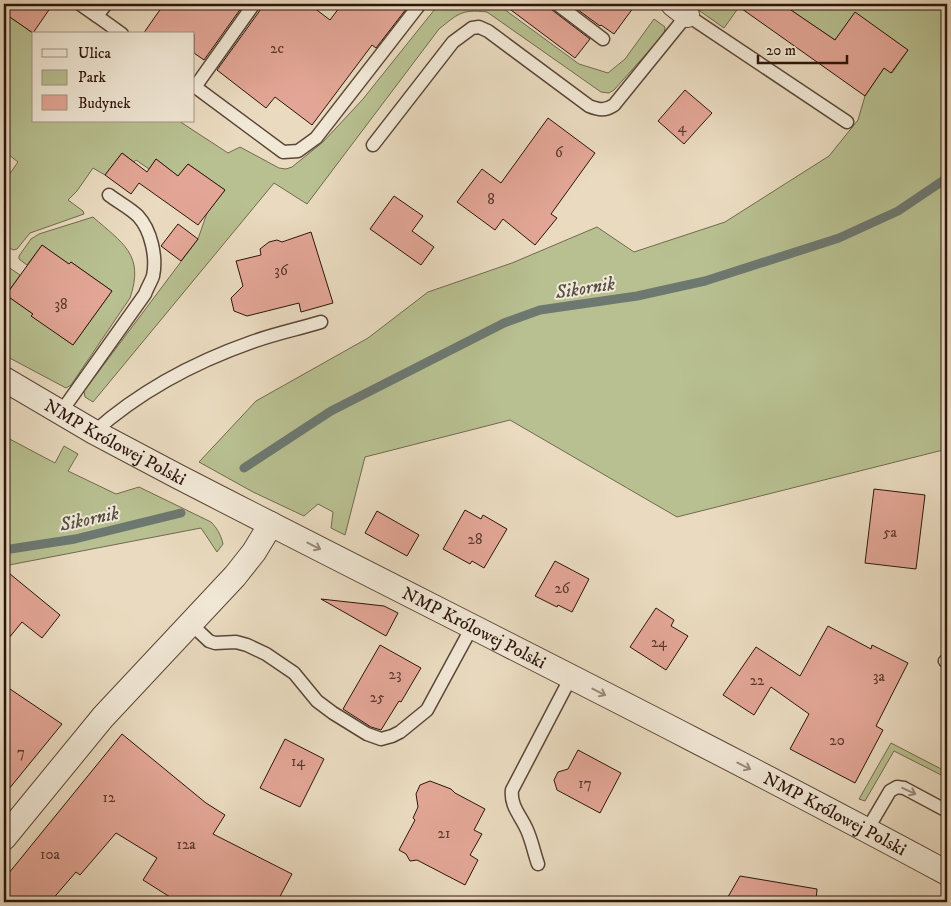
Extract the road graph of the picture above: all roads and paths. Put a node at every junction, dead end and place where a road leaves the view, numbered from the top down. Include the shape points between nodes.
1 (80, 4) edge
2 (106, 4) edge
3 (254, 4) edge
4 (420, 4) edge
5 (557, 4) edge
6 (680, 9) edge
7 (97, 16) junction
8 (119, 32) edge
9 (603, 39) dead end
10 (195, 86) edge
11 (195, 88) edge
12 (847, 122) dead end
13 (373, 145) dead end
14 (109, 195) dead end
15 (321, 322) dead end
16 (4, 379) edge
17 (61, 412) junction
18 (94, 432) junction
19 (271, 524) junction
20 (190, 623) junction
21 (472, 627) junction
22 (571, 678) junction
23 (947, 811) edge
24 (867, 830) junction
25 (4, 838) edge
26 (538, 864) dead end
27 (947, 873) edge

1 - 7 lane
2 - 7 lane
3 - 10 lane
4 - 11 lane via 316,138 298,151 283,152
5 - 9 lane
6 - 12 lane
6 - 13 lane via 614,105 606,110 589,106 488,31 472,28 453,42
7 - 8 lane
14 - 17 lane via 143,223 152,245 153,276 144,294
15 - 18 lane via 253,341 201,361 115,414
16 - 17 street, NMP Królowej Polski
17 - 18 street, NMP Królowej Polski
18 - 19 street, NMP Królowej Polski
19 - 20 street via 235,576
19 -> 21 street, NMP Królowej Polski
20 - 21 lane via 209,641 236,642 266,654 294,673 317,702 333,714 381,739 400,732 427,710
20 - 25 street via 103,717
21 - 22 street, NMP Królowej Polski
22 -> 24 street, NMP Królowej Polski
22 - 26 lane via 512,790 512,805 528,831
24 -> 23 lane via 890,791 897,787
24 - 27 street, NMP Królowej Polski

